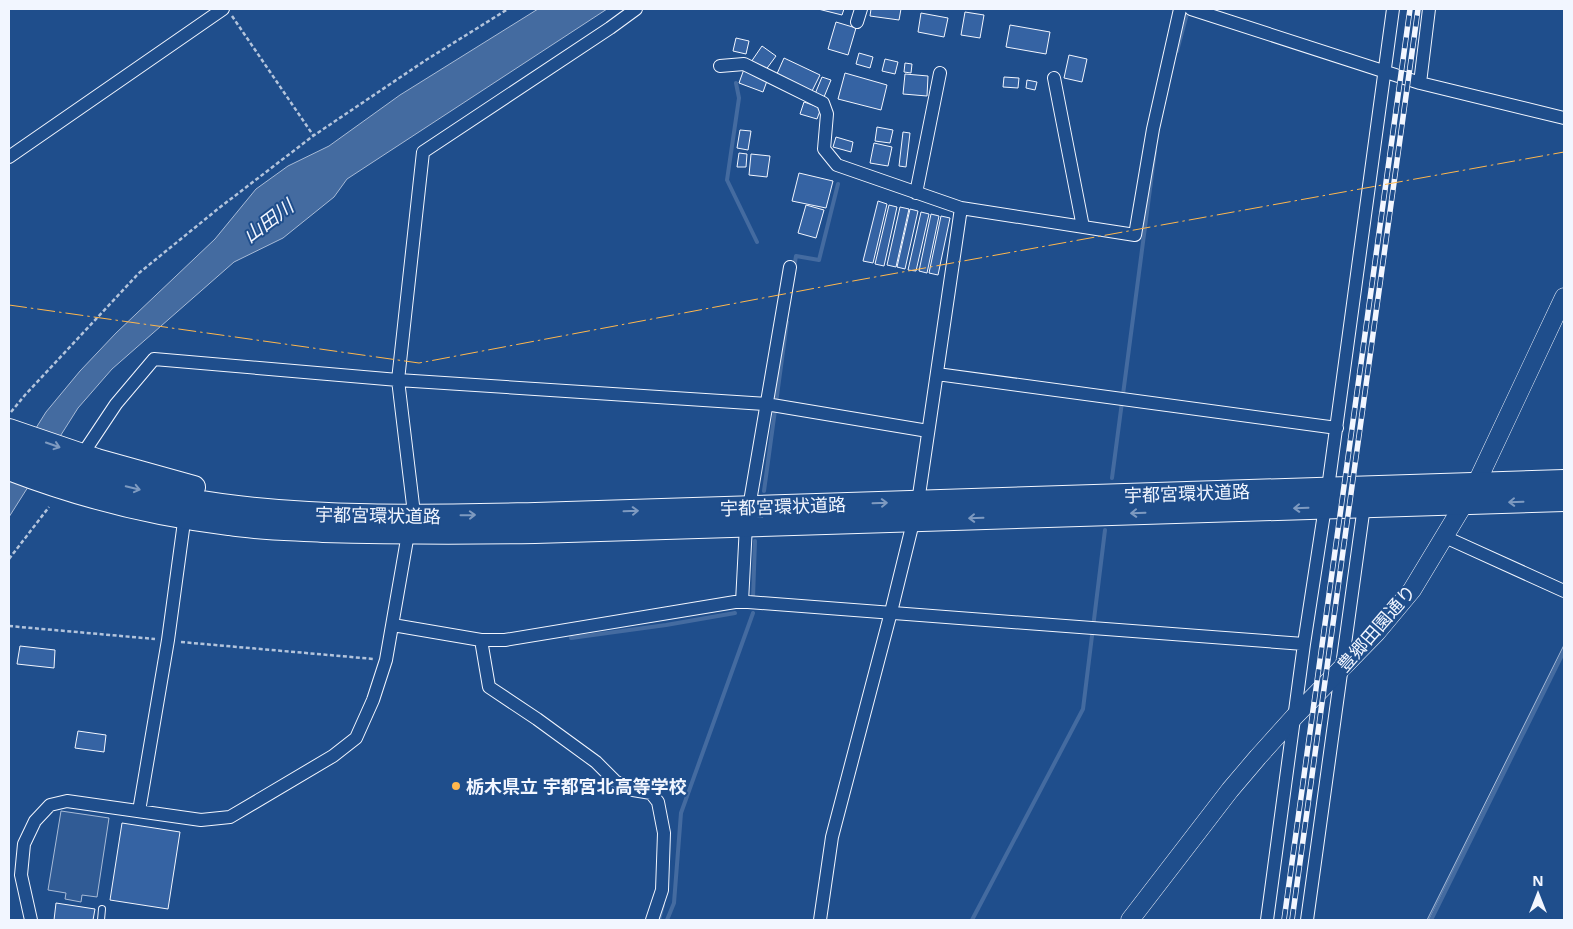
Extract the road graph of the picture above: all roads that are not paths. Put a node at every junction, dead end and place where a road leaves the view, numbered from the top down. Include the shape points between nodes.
1 (225, 9) edge
2 (636, 9) edge
3 (861, 9) edge
4 (1180, 9) edge
5 (1190, 9) edge
6 (1393, 9) edge
7 (1429, 9) edge
8 (857, 22) dead end
9 (720, 66) dead end
10 (940, 73) dead end
11 (1384, 73) junction
12 (1054, 78) dead end
13 (1420, 83) junction
14 (1564, 118) edge
15 (9, 157) edge
16 (916, 193) junction
17 (961, 208) junction
18 (1083, 227) junction
19 (790, 267) dead end
20 (1564, 297) edge
21 (936, 374) junction
22 (398, 380) junction
23 (766, 404) junction
24 (1337, 428) junction
25 (9, 430) edge
26 (928, 430) junction
27 (9, 450) edge
28 (9, 469) edge
29 (1564, 481) edge
30 (76, 483) junction
31 (1476, 484) junction
32 (9, 486) edge
33 (1327, 498) junction
34 (1564, 500) edge
35 (1464, 504) junction
36 (1364, 506) junction
37 (916, 511) junction
38 (748, 516) junction
39 (184, 522) junction
40 (228, 524) junction
41 (409, 525) junction
42 (1445, 537) junction
43 (1564, 591) edge
44 (742, 602) junction
45 (891, 612) junction
46 (393, 625) junction
47 (480, 640) junction
48 (1304, 644) junction
49 (1340, 669) junction
50 (1294, 717) junction
51 (139, 811) junction
52 (102, 909) dead end
53 (31, 920) edge
54 (101, 920) edge
55 (652, 920) edge
56 (820, 920) edge
57 (1130, 920) edge
58 (1267, 920) edge
59 (1307, 920) edge

1 - 15 street
2 - 22 street via 423,152
3 - 8 street
4 - 18 street via 1153,129 1135,235
5 - 11 street
6 - 11 street
7 - 13 street
9 - 16 street via 744,64 823,103 827,114 824,149 837,165
10 - 16 street
11 - 13 street
11 - 24 street
12 - 18 street
13 - 14 street
16 - 17 street
17 - 18 street
17 - 21 street
19 - 23 street
20 - 31 street, 豊郷田園通り
21 - 24 street
21 - 26 street
22 - 23 street
22 - 30 street via 154,359 116,404 84,452
22 - 41 street via 413,505
23 - 26 street
23 - 38 street
24 - 33 street
25 -> 30 highway
26 - 37 street
27 - 30 highway, 宇都宮環状道路
28 - 30 highway, 宇都宮環状道路
29 - 31 highway, 宇都宮環状道路
30 - 32 highway
30 - 39 highway via 109,514
30 - 40 highway, 宇都宮環状道路 via 131,506
30 -> 41 highway, 宇都宮環状道路 via 215,492 306,514
31 - 33 highway, 宇都宮環状道路
31 - 35 street, 豊郷田園通り
33 - 36 highway, 宇都宮環状道路
33 - 37 highway, 宇都宮環状道路
33 - 48 street
34 -> 35 highway, 宇都宮環状道路
35 - 36 highway, 宇都宮環状道路
35 - 42 street, 豊郷田園通り
36 - 49 street
37 - 38 highway, 宇都宮環状道路
37 - 45 street
38 - 41 highway, 宇都宮環状道路 via 535,532
38 - 44 street
39 - 40 highway
39 - 51 street
40 - 41 highway, 宇都宮環状道路 via 287,529
41 - 46 street
42 - 43 street
42 - 49 street, 豊郷田園通り via 1396,611
44 - 45 street
44 - 47 street via 505,640
45 - 48 street
45 - 56 street via 832,838
46 - 47 street
46 - 51 street via 373,700 356,738 333,756 230,817 201,820
47 - 55 street via 488,687 596,762 615,781 633,790 651,793 658,802 664,833 662,890
48 - 50 street
49 - 50 street, 豊郷田園通り
49 - 59 street
50 - 57 street, 豊郷田園通り via 1230,790
50 - 58 street
51 - 53 street via 67,800 50,805 35,821 24,844 21,875
52 - 54 lane

